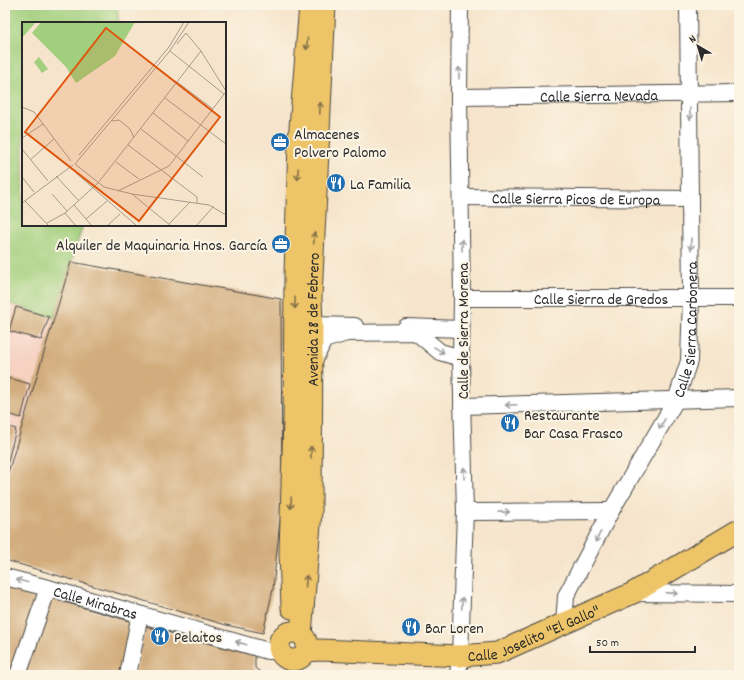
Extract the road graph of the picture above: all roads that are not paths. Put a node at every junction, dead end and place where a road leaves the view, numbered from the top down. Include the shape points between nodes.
1 (310, 5) edge
2 (325, 5) edge
3 (460, 5) edge
4 (688, 5) edge
5 (739, 93) edge
6 (689, 94) junction
7 (459, 97) junction
8 (461, 197) junction
9 (690, 199) junction
10 (311, 297) junction
11 (692, 297) junction
12 (462, 298) junction
13 (739, 298) edge
14 (312, 325) junction
15 (347, 326) junction
16 (461, 328) junction
17 (461, 358) junction
18 (312, 366) junction
19 (739, 398) edge
20 (676, 400) junction
21 (462, 406) junction
22 (612, 511) junction
23 (465, 512) junction
24 (739, 530) edge
25 (5, 577) edge
26 (48, 588) junction
27 (633, 593) junction
28 (739, 594) edge
29 (140, 614) junction
30 (564, 624) junction
31 (294, 655) edge
32 (459, 666) edge
33 (18, 675) edge
34 (128, 675) edge

1 -> 31 main road, Avenida 28 de Febrero via 299,140 295,274 290,552
10 -> 2 main road, Avenida 28 de Febrero
7 -> 3 street, Calle de Sierra Morena
4 - 6 street, Calle Sierra Carbonera
5 - 6 street, Calle Sierra Nevada
6 - 7 street, Calle Sierra Nevada
6 -> 9 street, Calle Sierra Carbonera
7 - 8 street, Calle de Sierra Morena
8 - 9 street, Calle Sierra Picos de Europa
12 -> 8 street, Calle de Sierra Morena
9 -> 11 street, Calle Sierra Carbonera
10 - 14 main road, Avenida 28 de Febrero
10 - 15 street via 321,314
11 - 12 street, Calle Sierra de Gredos
11 - 13 street, Calle Sierra de Gredos
11 - 20 street, Calle Sierra Carbonera via 689,361
12 - 16 street, Calle de Sierra Morena
14 - 15 street
14 - 18 main road, Avenida 28 de Febrero
15 - 16 street
16 - 17 street, Calle de Sierra Morena
18 -> 17 street via 324,340 347,333 416,332 440,352
17 - 21 street, Calle de Sierra Morena
31 -> 18 main road, Avenida 28 de Febrero via 311,512
19 - 20 street
20 -> 21 street
20 -> 22 street, Calle Sierra Carbonera
23 -> 21 street, Calle de Sierra Morena
23 -> 22 street
22 -> 30 street, Calle Sierra Carbonera via 566,596
32 -> 23 street, Calle de Sierra Morena
24 - 27 main road, Calle Joselito "El Gallo"
26 -> 25 street, Calle Mirabras
26 - 29 street, Calle Mirabras
26 - 33 street
27 -> 28 street
27 - 30 main road, Calle Joselito "El Gallo"
31 -> 29 street, Calle Mirabras via 268,651
29 - 34 street
30 - 32 main road, Calle Joselito "El Gallo" via 497,653
31 - 32 main road, Calle Joselito "El Gallo" via 320,650

